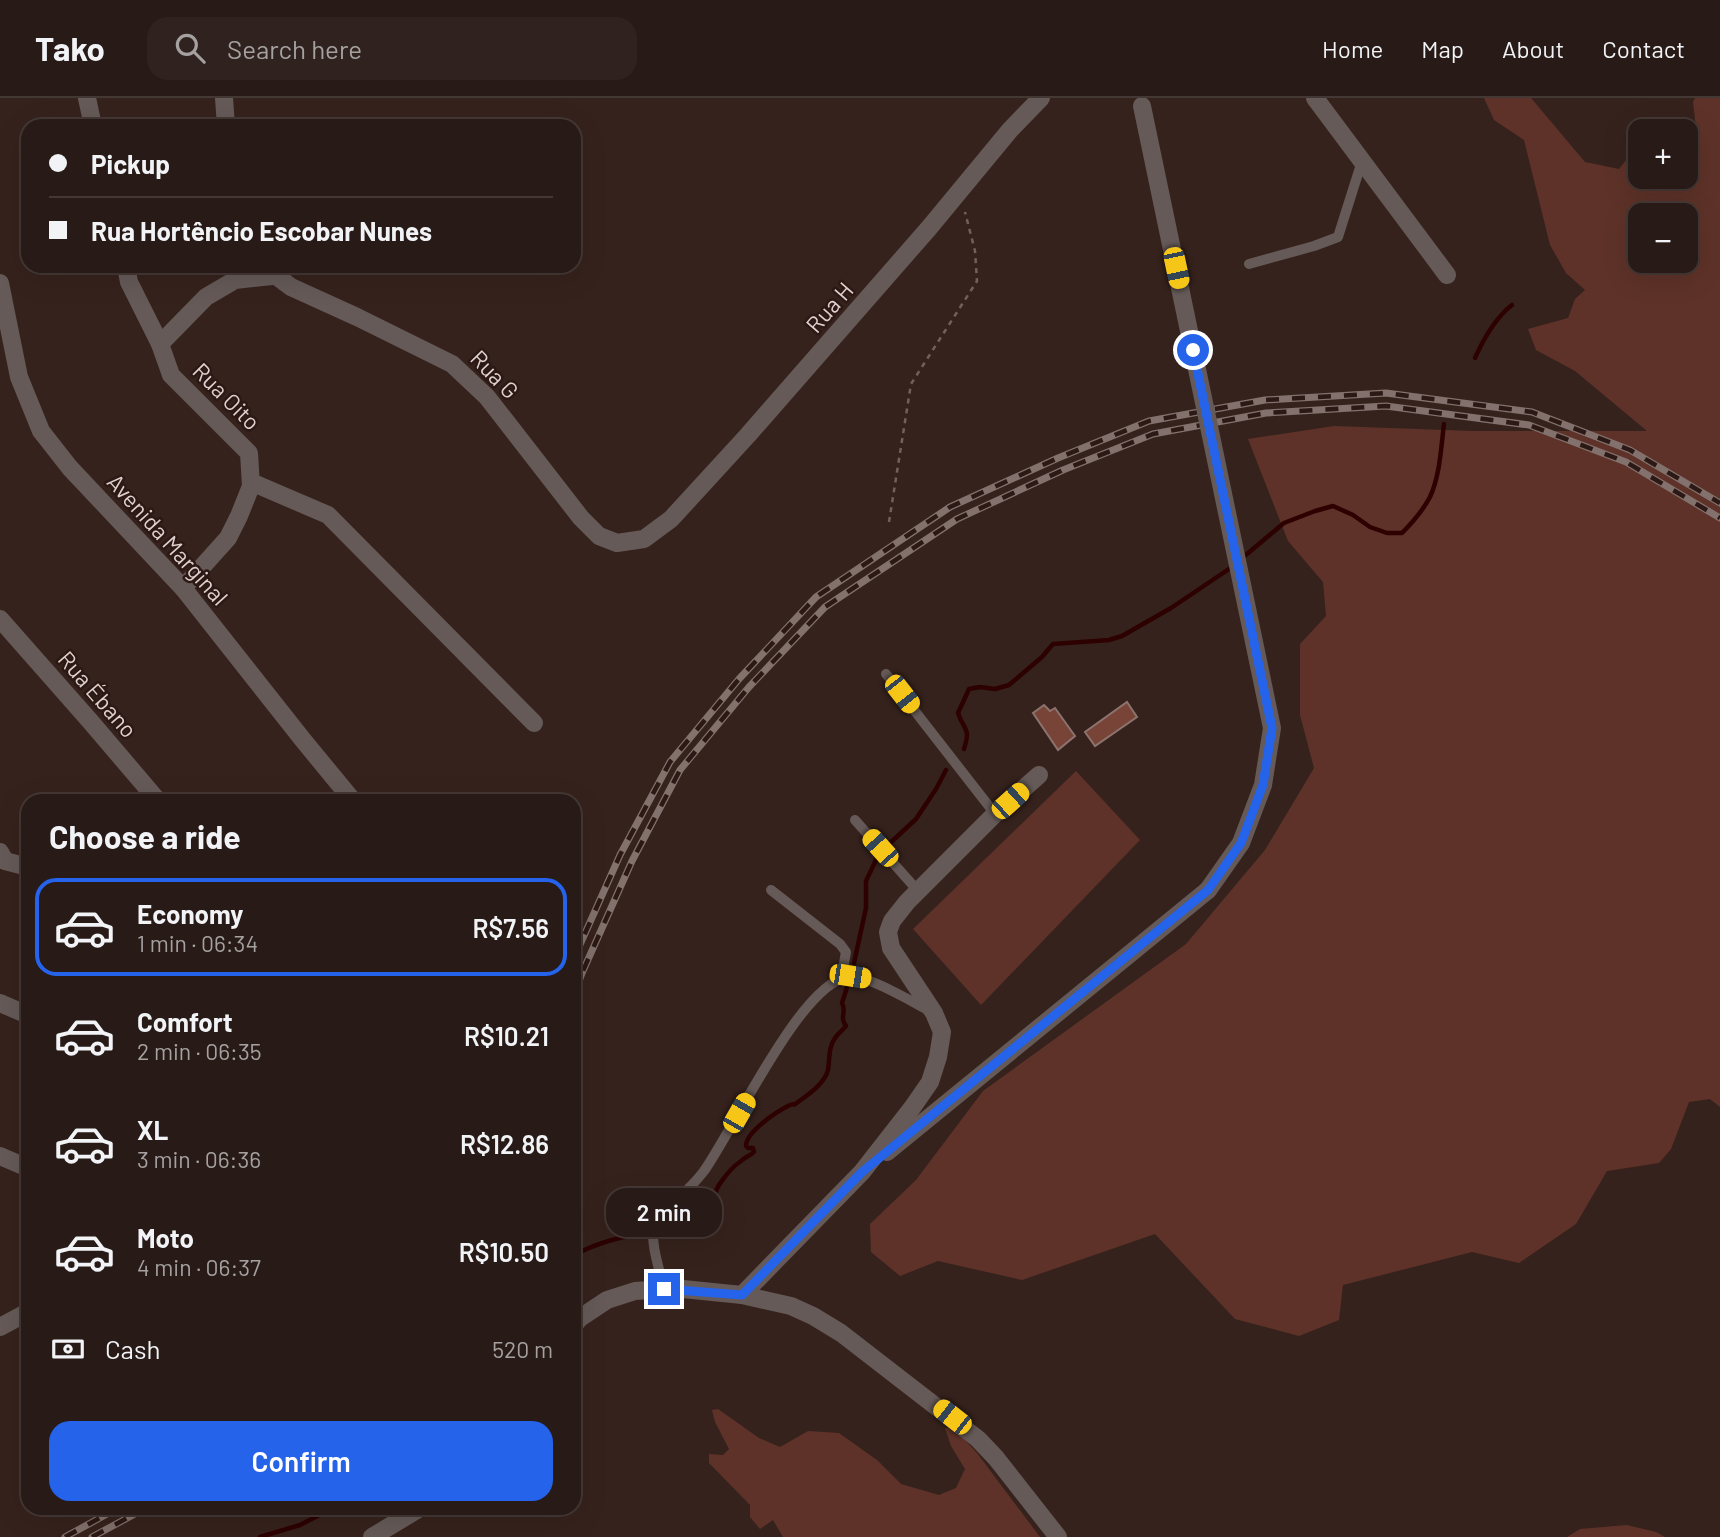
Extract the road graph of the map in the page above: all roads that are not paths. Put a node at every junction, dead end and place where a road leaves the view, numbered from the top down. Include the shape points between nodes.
1 (87, 98) edge
2 (224, 98) edge
3 (1041, 98) edge
4 (1315, 98) edge
5 (1142, 102) edge
6 (92, 119) edge
7 (226, 119) edge
8 (1362, 161) junction
9 (1250, 264) dead end
10 (127, 273) edge
11 (270, 273) edge
12 (275, 275) junction
13 (1447, 275) dead end
14 (0, 283) edge
15 (160, 344) junction
16 (251, 482) junction
17 (644, 539) joint
18 (183, 588) junction
19 (0, 619) edge
20 (886, 674) dead end
21 (534, 723) dead end
22 (1039, 775) dead end
23 (152, 794) edge
24 (348, 794) edge
25 (995, 814) junction
26 (855, 820) dead end
27 (2, 860) edge
28 (21, 865) edge
29 (772, 890) dead end
30 (918, 891) junction
31 (845, 977) junction
32 (0, 1003) edge
33 (21, 1012) edge
34 (934, 1013) junction
35 (0, 1156) edge
36 (21, 1165) edge
37 (862, 1172) junction
38 (664, 1289) junction
39 (742, 1295) junction
40 (21, 1315) edge
41 (581, 1317) edge
42 (2, 1323) edge
43 (408, 1515) edge
44 (372, 1537) edge
45 (1058, 1537) edge

1 - 6 street
2 - 7 street
3 - 17 street, Rua H via 748,435 671,519
4 - 8 street
5 - 37 street, bridge via 1272,728 1263,785 1241,843 1208,890
8 - 9 lane via 1338,237
8 - 13 street
10 - 15 street, Rua Oito
11 - 12 street, Rua G
12 - 15 street via 235,280 206,297
12 - 17 street, Rua G via 291,288 452,364 487,397 599,536 617,543
14 - 18 street, Avenida Marginal via 19,377 41,431
15 - 16 street, Rua Oito via 171,375 249,453
16 - 18 street, Rua Oito via 228,538
16 - 21 street via 328,515
18 - 24 street, Avenida Marginal
19 - 23 street, Rua Ébano
20 - 25 lane
22 - 25 street
25 - 30 street
26 - 30 lane
27 - 28 street
29 - 31 lane via 840,944 846,952
30 - 34 street via 888,932 891,948
31 - 34 lane via 864,978
31 - 38 lane via 825,989 799,1017 704,1171 654,1225
32 - 33 street
34 - 37 street via 942,1032 930,1082
35 - 36 street
37 - 39 street
38 - 39 street
38 - 41 street via 635,1291 607,1300
39 - 45 street via 791,1306 872,1356 978,1439
40 - 42 street
43 - 44 street

